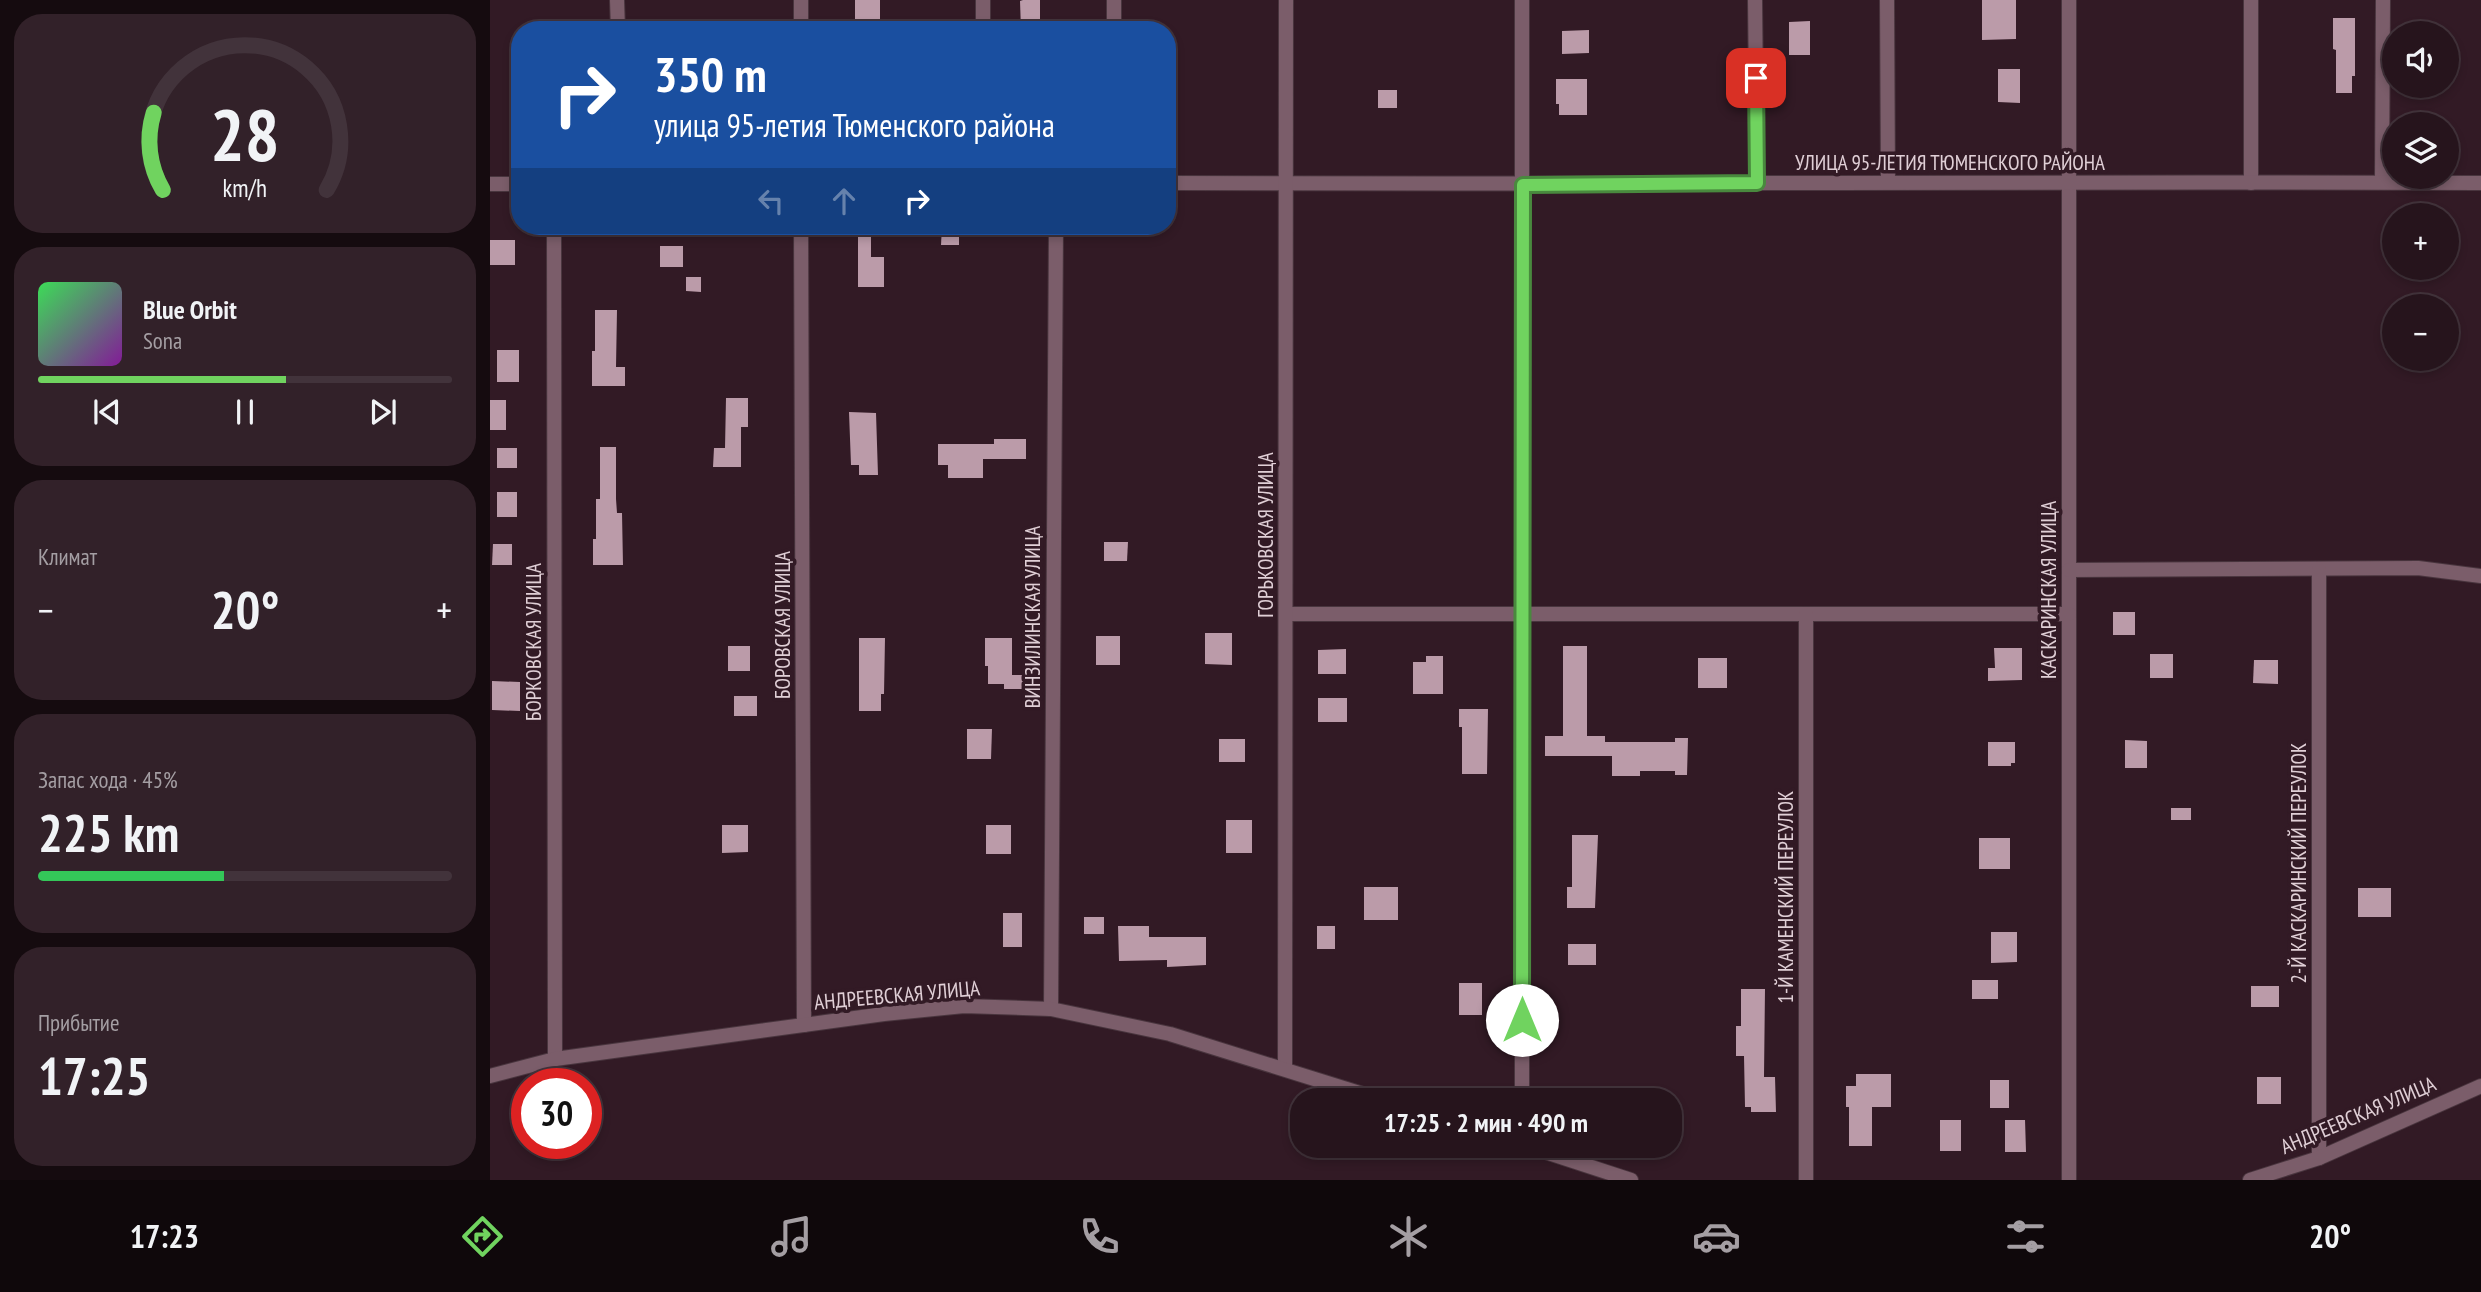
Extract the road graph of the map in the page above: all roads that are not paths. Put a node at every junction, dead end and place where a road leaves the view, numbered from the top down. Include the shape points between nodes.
1 (617, 0) edge
2 (801, 0) edge
3 (983, 0) edge
4 (1114, 0) edge
5 (1286, 0) edge
6 (1522, 0) edge
7 (1755, 0) edge
8 (1887, 0) edge
9 (2068, 0) edge
10 (2250, 0) edge
11 (2383, 0) edge
12 (618, 21) edge
13 (801, 21) edge
14 (983, 21) edge
15 (1114, 21) edge
16 (2382, 112) edge
17 (1888, 182) junction
18 (2382, 182) edge
19 (1176, 183) edge
20 (1757, 183) junction
21 (2251, 183) junction
22 (2459, 183) edge
23 (2481, 183) edge
24 (490, 184) edge
25 (511, 184) edge
26 (1287, 184) junction
27 (2069, 184) junction
28 (1523, 185) junction
29 (554, 235) edge
30 (801, 235) edge
31 (1056, 235) edge
32 (2319, 569) junction
33 (2069, 570) junction
34 (2481, 576) edge
35 (1286, 614) junction
36 (1523, 614) junction
37 (1806, 614) junction
38 (2069, 614) junction
39 (1051, 1009) junction
40 (804, 1025) junction
41 (555, 1059) junction
42 (1285, 1069) junction
43 (490, 1076) edge
44 (2481, 1086) edge
45 (1344, 1088) edge
46 (1522, 1088) edge
47 (1564, 1158) edge
48 (2319, 1158) junction
49 (1631, 1180) edge
50 (1806, 1180) edge
51 (2069, 1180) edge
52 (2250, 1180) edge

1 - 12 street
2 - 13 street
3 - 14 street
4 - 15 street
5 - 26 street, ГОРЬКОВСКАЯ УЛИЦА
6 - 28 street
7 - 20 street
8 - 17 street
9 - 27 street, КАСКАРИНСКАЯ УЛИЦА
10 - 21 street
11 - 16 street
17 - 20 street, УЛИЦА 95-ЛЕТИЯ ТЮМЕНСКОГО РАЙОНА
17 - 27 street, УЛИЦА 95-ЛЕТИЯ ТЮМЕНСКОГО РАЙОНА
18 - 21 street, УЛИЦА 95-ЛЕТИЯ ТЮМЕНСКОГО РАЙОНА
19 - 26 street, УЛИЦА 95-ЛЕТИЯ ТЮМЕНСКОГО РАЙОНА
20 - 28 street, УЛИЦА 95-ЛЕТИЯ ТЮМЕНСКОГО РАЙОНА
21 - 27 street, УЛИЦА 95-ЛЕТИЯ ТЮМЕНСКОГО РАЙОНА
22 - 23 street, УЛИЦА 95-ЛЕТИЯ ТЮМЕНСКОГО РАЙОНА
24 - 25 street
26 - 28 street, УЛИЦА 95-ЛЕТИЯ ТЮМЕНСКОГО РАЙОНА
26 - 35 street, ГОРЬКОВСКАЯ УЛИЦА
27 - 33 street, КАСКАРИНСКАЯ УЛИЦА
28 - 36 street
29 - 41 street, БОРКОВСКАЯ УЛИЦА
30 - 40 street, БОРОВСКАЯ УЛИЦА
31 - 39 street, ВИНЗИЛИНСКАЯ УЛИЦА
32 - 33 street
32 - 34 street via 2418,568
32 - 48 street, 2-Й КАСКАРИНСКИЙ ПЕРЕУЛОК
33 - 38 street, КАСКАРИНСКАЯ УЛИЦА
35 - 36 street
35 - 42 street, ГОРЬКОВСКАЯ УЛИЦА
36 - 37 street
36 - 46 street
37 - 38 street
37 - 50 street, 1-Й КАМЕНСКИЙ ПЕРЕУЛОК
38 - 51 street, КАСКАРИНСКАЯ УЛИЦА
39 - 40 street, АНДРЕЕВСКАЯ УЛИЦА via 964,1006
39 - 42 street, АНДРЕЕВСКАЯ УЛИЦА via 1170,1034
40 - 41 street, АНДРЕЕВСКАЯ УЛИЦА
41 - 43 street, АНДРЕЕВСКАЯ УЛИЦА
42 - 45 street, АНДРЕЕВСКАЯ УЛИЦА
44 - 48 street, АНДРЕЕВСКАЯ УЛИЦА
47 - 49 street
48 - 52 street, АНДРЕЕВСКАЯ УЛИЦА

